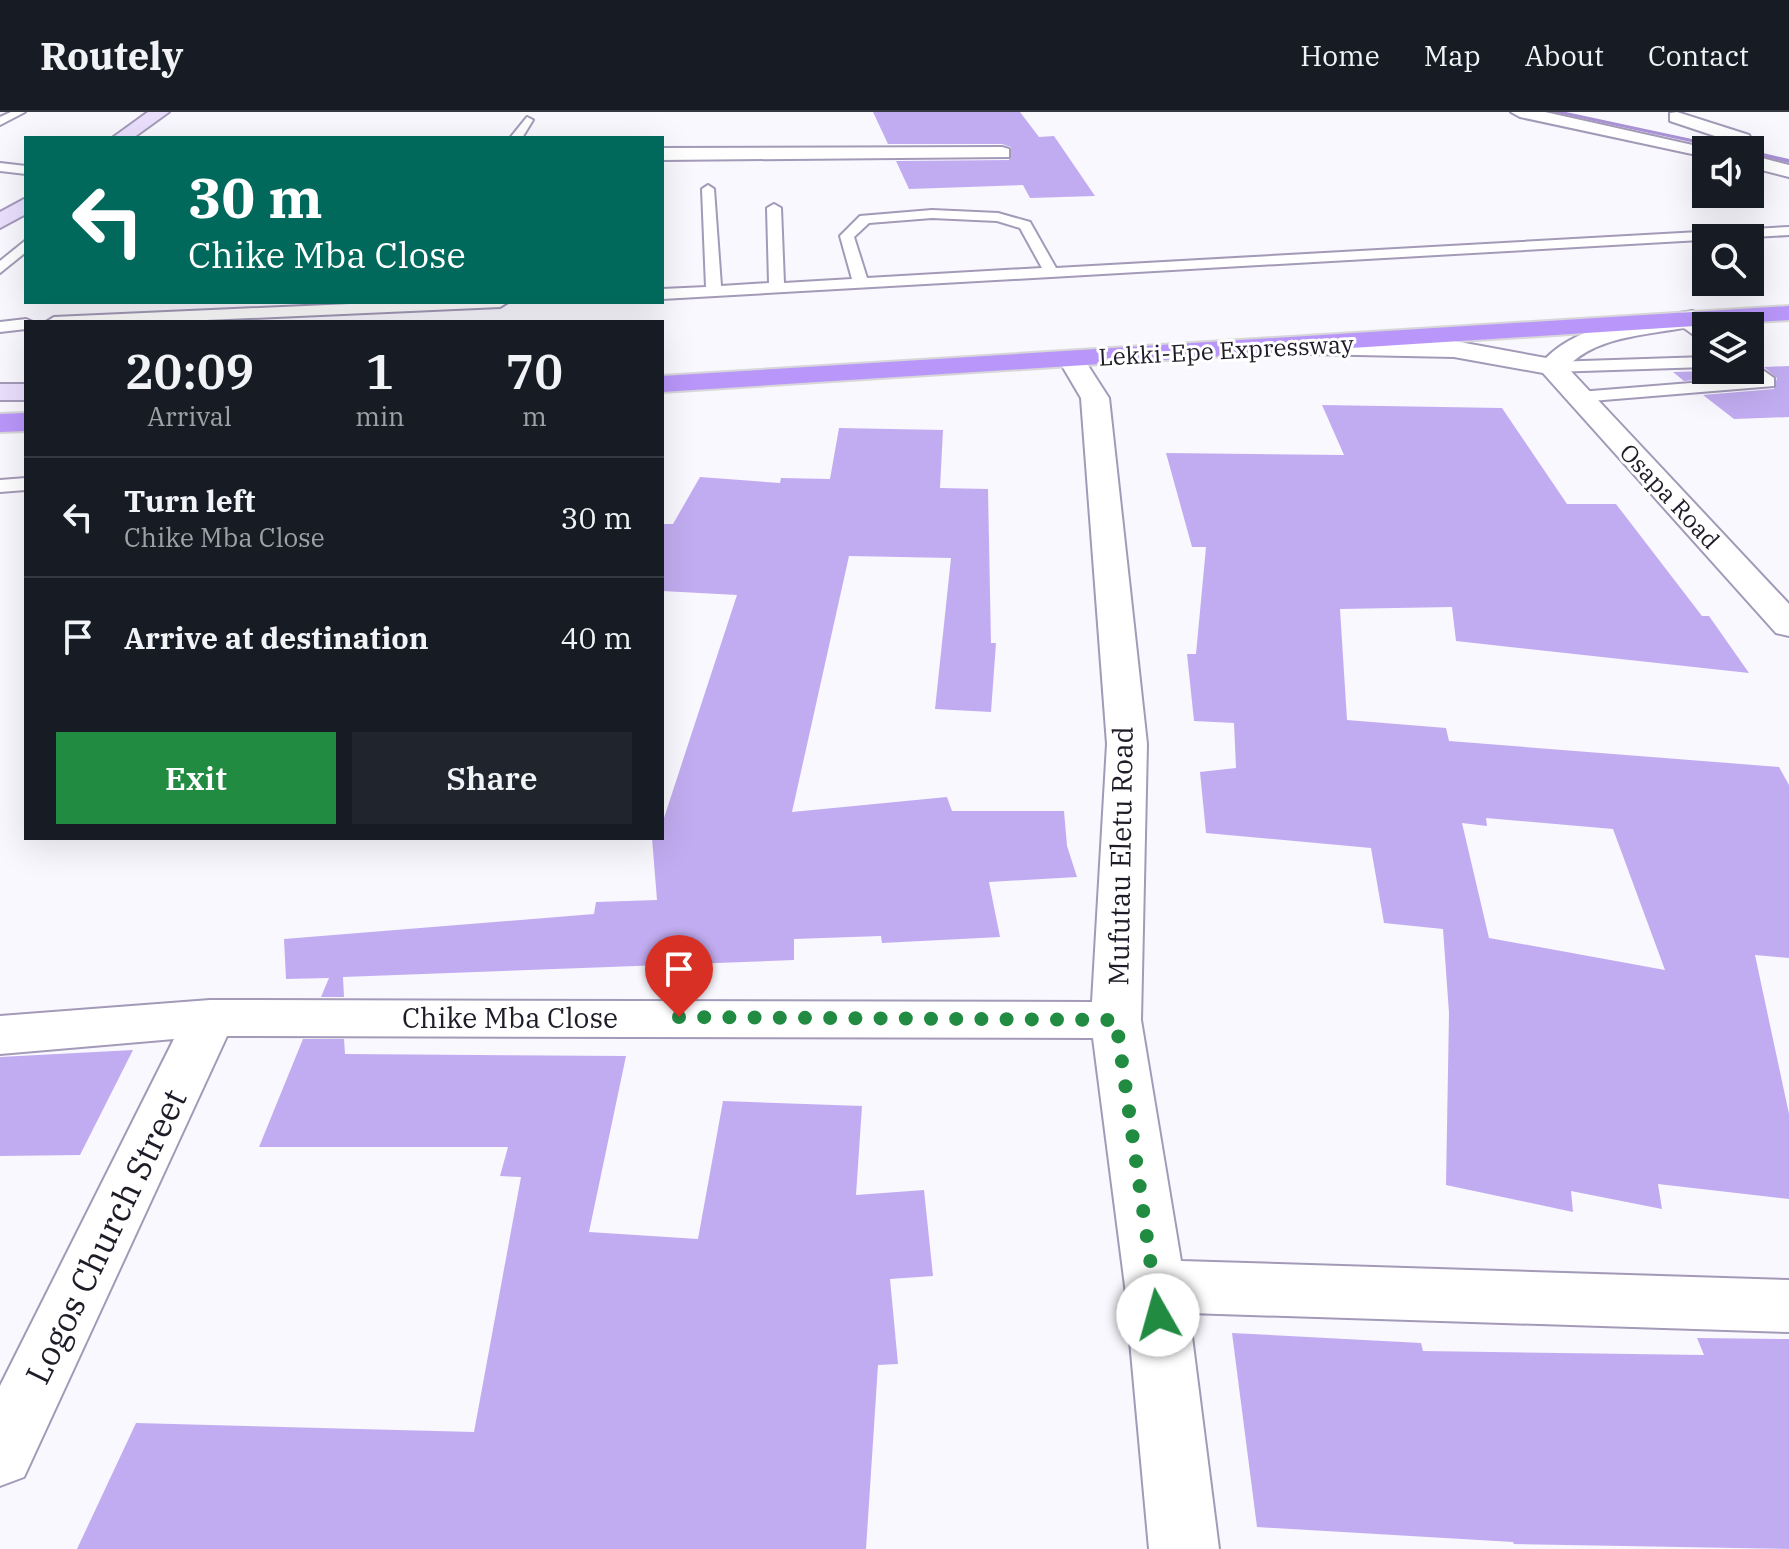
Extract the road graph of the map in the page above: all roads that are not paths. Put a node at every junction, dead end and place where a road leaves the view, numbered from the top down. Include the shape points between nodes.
1 (19, 112) edge
2 (160, 112) edge
3 (1520, 112) edge
4 (1662, 112) edge
5 (527, 120) dead end
6 (0, 122) edge
7 (124, 136) edge
8 (517, 136) edge
9 (1733, 136) edge
10 (1692, 148) edge
11 (1002, 153) dead end
12 (664, 154) edge
13 (1764, 165) edge
14 (0, 167) edge
15 (24, 170) edge
16 (1789, 171) edge
17 (708, 189) dead end
18 (24, 205) edge
19 (774, 208) dead end
20 (0, 222) edge
21 (1789, 231) edge
22 (0, 241) edge
23 (24, 242) edge
24 (24, 244) edge
25 (24, 264) edge
26 (2, 267) edge
27 (1051, 272) junction
28 (861, 283) junction
29 (777, 288) junction
30 (1789, 289) edge
31 (714, 291) junction
32 (664, 294) edge
33 (100, 304) edge
34 (452, 304) edge
35 (1440, 310) dead end
36 (1789, 313) edge
37 (1764, 316) edge
38 (89, 319) junction
39 (77, 320) edge
40 (24, 324) edge
41 (1692, 326) edge
42 (1692, 326) edge
43 (0, 327) edge
44 (1298, 346) junction
45 (1071, 359) junction
46 (1692, 362) edge
47 (1552, 367) junction
48 (664, 384) edge
49 (1743, 384) edge
50 (24, 392) edge
51 (0, 393) edge
52 (1579, 397) junction
53 (24, 422) edge
54 (0, 423) edge
55 (24, 484) edge
56 (0, 486) edge
57 (1789, 625) edge
58 (210, 1018) junction
59 (1116, 1020) junction
60 (0, 1035) edge
61 (1155, 1286) junction
62 (1789, 1306) edge
63 (0, 1455) edge
64 (1184, 1549) edge

1 - 6 lane
2 - 7 street
3 - 10 street
4 - 9 street
5 - 8 lane
11 - 12 street
13 - 16 street
14 - 15 lane
17 - 31 lane
18 - 20 street
19 - 29 lane
21 - 27 lane
22 - 23 lane
24 - 26 lane
25 - 26 lane
27 - 28 lane
27 - 28 lane via 1025,225 998,217 932,214 865,219 847,236
28 - 29 lane
29 - 31 lane
30 - 35 highway
31 - 32 lane
33 - 38 lane
34 - 38 lane
36 - 37 highway, Lekki-Epe Expressway
38 - 39 lane
40 - 43 lane
41 - 44 highway, Lekki-Epe Expressway
42 - 47 street via 1599,336 1571,348
44 - 45 highway, Lekki-Epe Expressway
44 - 47 street via 1454,349
45 - 48 highway, Lekki-Epe Expressway
45 - 59 street, Mufutau Eletu Road via 1095,398 1127,744
46 - 47 lane
47 - 52 street, Osapa Road
49 - 52 lane
50 - 51 highway
52 - 57 street, Osapa Road
53 - 54 highway
55 - 56 lane
58 - 59 street, Chike Mba Close
58 - 60 street, Chike Mba Close
58 - 63 street, Logos Church Street
59 - 61 street, Mufutau Eletu Road
61 - 62 street
61 - 64 street, Mufutau Eletu Road

